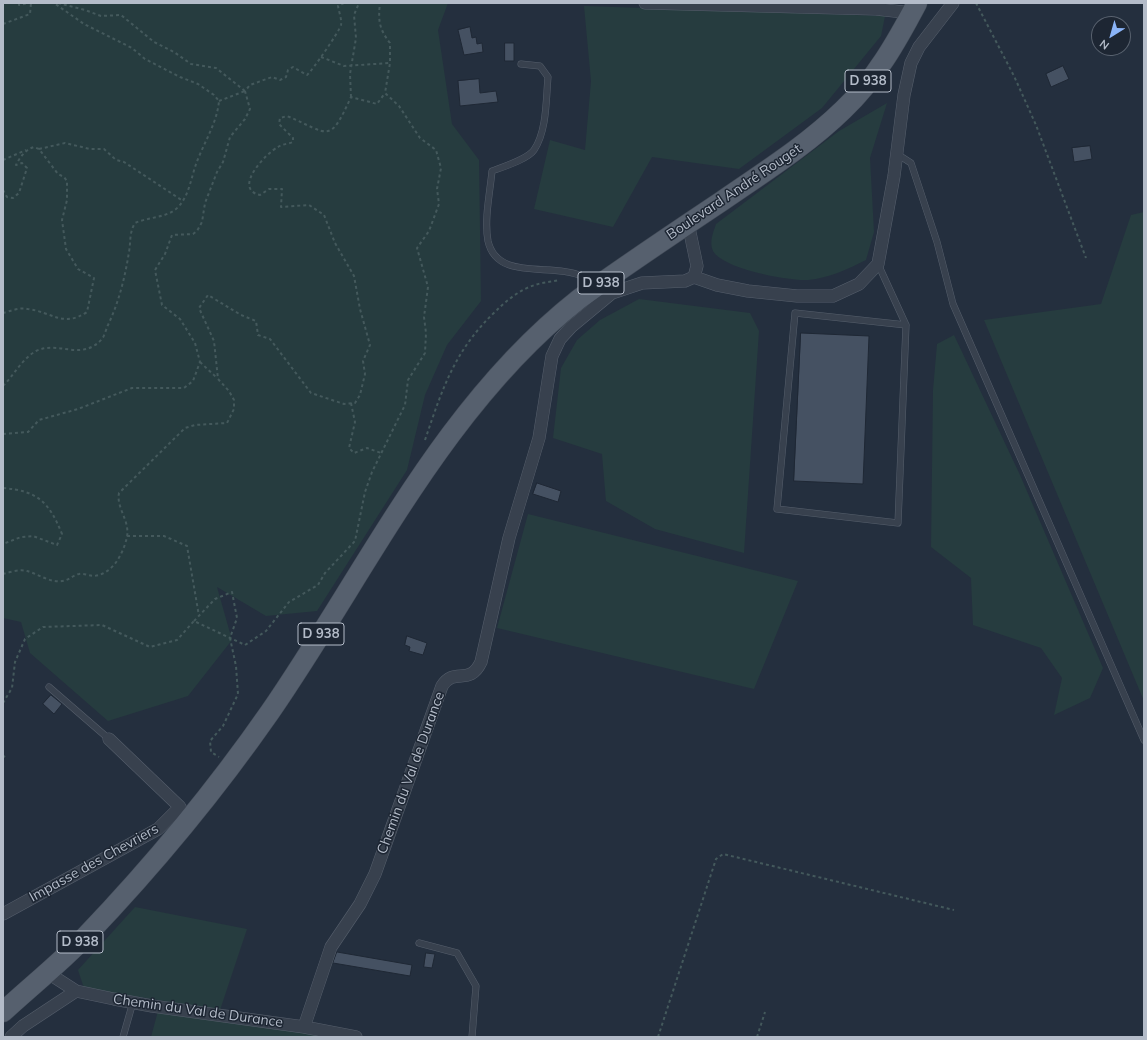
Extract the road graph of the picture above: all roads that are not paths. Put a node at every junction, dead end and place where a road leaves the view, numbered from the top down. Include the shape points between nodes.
1 (645, 3) edge
2 (953, 3) edge
3 (915, 8) edge
4 (521, 64) dead end
5 (897, 154) junction
6 (688, 223) junction
7 (878, 264) junction
8 (694, 277) junction
9 (597, 286) junction
10 (906, 325) junction
11 (49, 687) dead end
12 (109, 739) joint
13 (1144, 740) edge
14 (3, 914) edge
15 (419, 943) dead end
16 (48, 973) junction
17 (76, 991) junction
18 (133, 1002) junction
19 (3, 1012) edge
20 (304, 1026) junction
21 (11, 1037) edge
22 (124, 1037) edge
23 (356, 1037) edge
24 (472, 1037) edge

1 - 3 street
2 - 5 street via 919,47 911,63 904,95
3 - 6 main road, Boulevard André Rouget / D 938 via 874,74 844,109 790,154
4 - 9 lane via 540,66 548,77 544,124 534,151 492,171 487,225 492,253 507,265 578,274
5 - 7 street
5 - 13 lane via 912,164 937,242 953,304
6 - 8 street via 697,266
6 - 9 main road, Boulevard André Rouget / D 938
7 - 8 street via 859,284 833,296 796,296 748,291
7 - 10 lane
8 - 20 street, Chemin du Val de Durance via 685,281 642,283 612,293 560,339 552,356 539,438 509,538 482,662 475,673 468,676 452,676 446,679 442,686 375,874 360,904 331,947
9 - 16 main road, Boulevard André Rouget / D 938 via 553,320 476,400 438,451 271,710 233,764 112,909
10 - 10 lane via 795,313 777,509 898,523
11 - 12 lane
12 - 14 street, Impasse des Chevriers via 180,807 158,829
15 - 24 lane via 457,953 476,986
16 - 17 street, Chemin du Val de Durance
16 - 19 main road, D 938
17 - 18 street, Chemin du Val de Durance
17 - 21 street via 23,1026
18 - 20 street, Chemin du Val de Durance
18 - 22 lane
20 - 23 street

